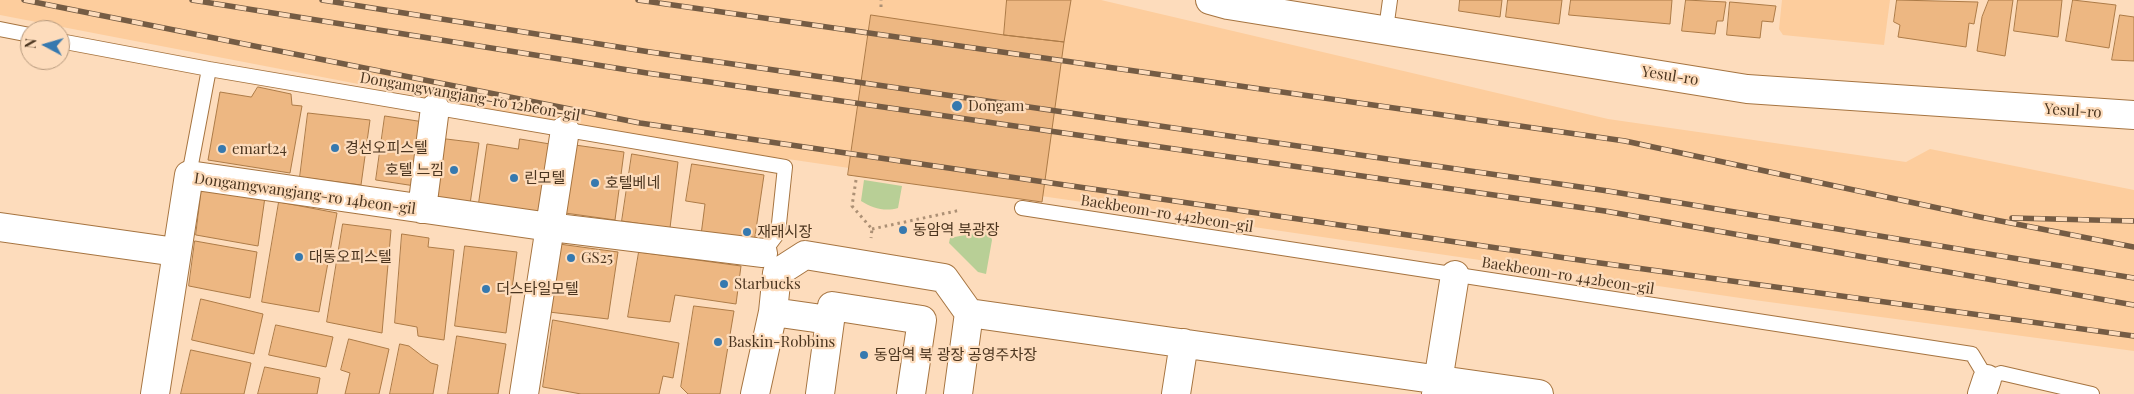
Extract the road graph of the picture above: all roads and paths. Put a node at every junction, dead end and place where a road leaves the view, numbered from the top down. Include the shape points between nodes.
1 (881, 0) edge
2 (1210, 0) edge
3 (1390, 0) edge
4 (881, 7) dead end
5 (0, 29) edge
6 (1386, 29) junction
7 (20, 33) edge
8 (70, 43) edge
9 (209, 70) junction
10 (435, 108) junction
11 (2134, 116) edge
12 (566, 130) junction
13 (189, 175) junction
14 (856, 180) dead end
15 (1022, 208) dead end
16 (422, 209) junction
17 (961, 210) dead end
18 (0, 226) edge
19 (550, 227) junction
20 (176, 252) junction
21 (770, 263) junction
22 (1455, 275) junction
23 (773, 312) junction
24 (969, 313) junction
25 (829, 320) junction
26 (1184, 343) junction
27 (1438, 387) edge
28 (1984, 387) edge
29 (155, 394) edge
30 (524, 394) edge
31 (755, 394) edge
32 (820, 394) edge
33 (911, 394) edge
34 (958, 394) edge
35 (1176, 394) edge
36 (1539, 394) edge
37 (2092, 394) edge

1 - 4 path
2 - 6 street, Yesul-ro
3 - 6 lane
5 - 7 lane
6 - 11 street, Yesul-ro via 1746,89
8 - 9 lane, Dongamgwangjang-ro 12beon-gil
9 - 10 lane, Dongamgwangjang-ro 12beon-gil
9 - 13 lane
10 - 12 lane, Dongamgwangjang-ro 12beon-gil
10 - 16 street
12 - 19 street
12 - 21 lane, Dongamgwangjang-ro 12beon-gil via 786,167 778,233
13 - 16 street, Dongamgwangjang-ro 14beon-gil
13 - 20 street, Dongamgwangjang-ro 14beon-gil
14 - 17 path via 852,206 872,229
15 - 22 lane, Baekbeom-ro 442beon-gil
16 - 19 street, Dongamgwangjang-ro 14beon-gil
18 - 20 street
19 - 21 street, Dongamgwangjang-ro 14beon-gil
19 - 30 street
20 - 29 street, Dongamgwangjang-ro 14beon-gil
21 - 23 street
21 - 24 street via 805,256 944,278
22 - 27 street
22 - 28 lane, Baekbeom-ro 442beon-gil via 1972,354
23 - 25 street
23 - 31 street
24 - 26 street
24 - 34 street
25 - 32 street
25 - 33 street via 832,306 922,320
26 - 27 street
26 - 35 street
27 - 36 street
28 - 37 lane, Baekbeom-ro 442beon-gil via 2001,373

